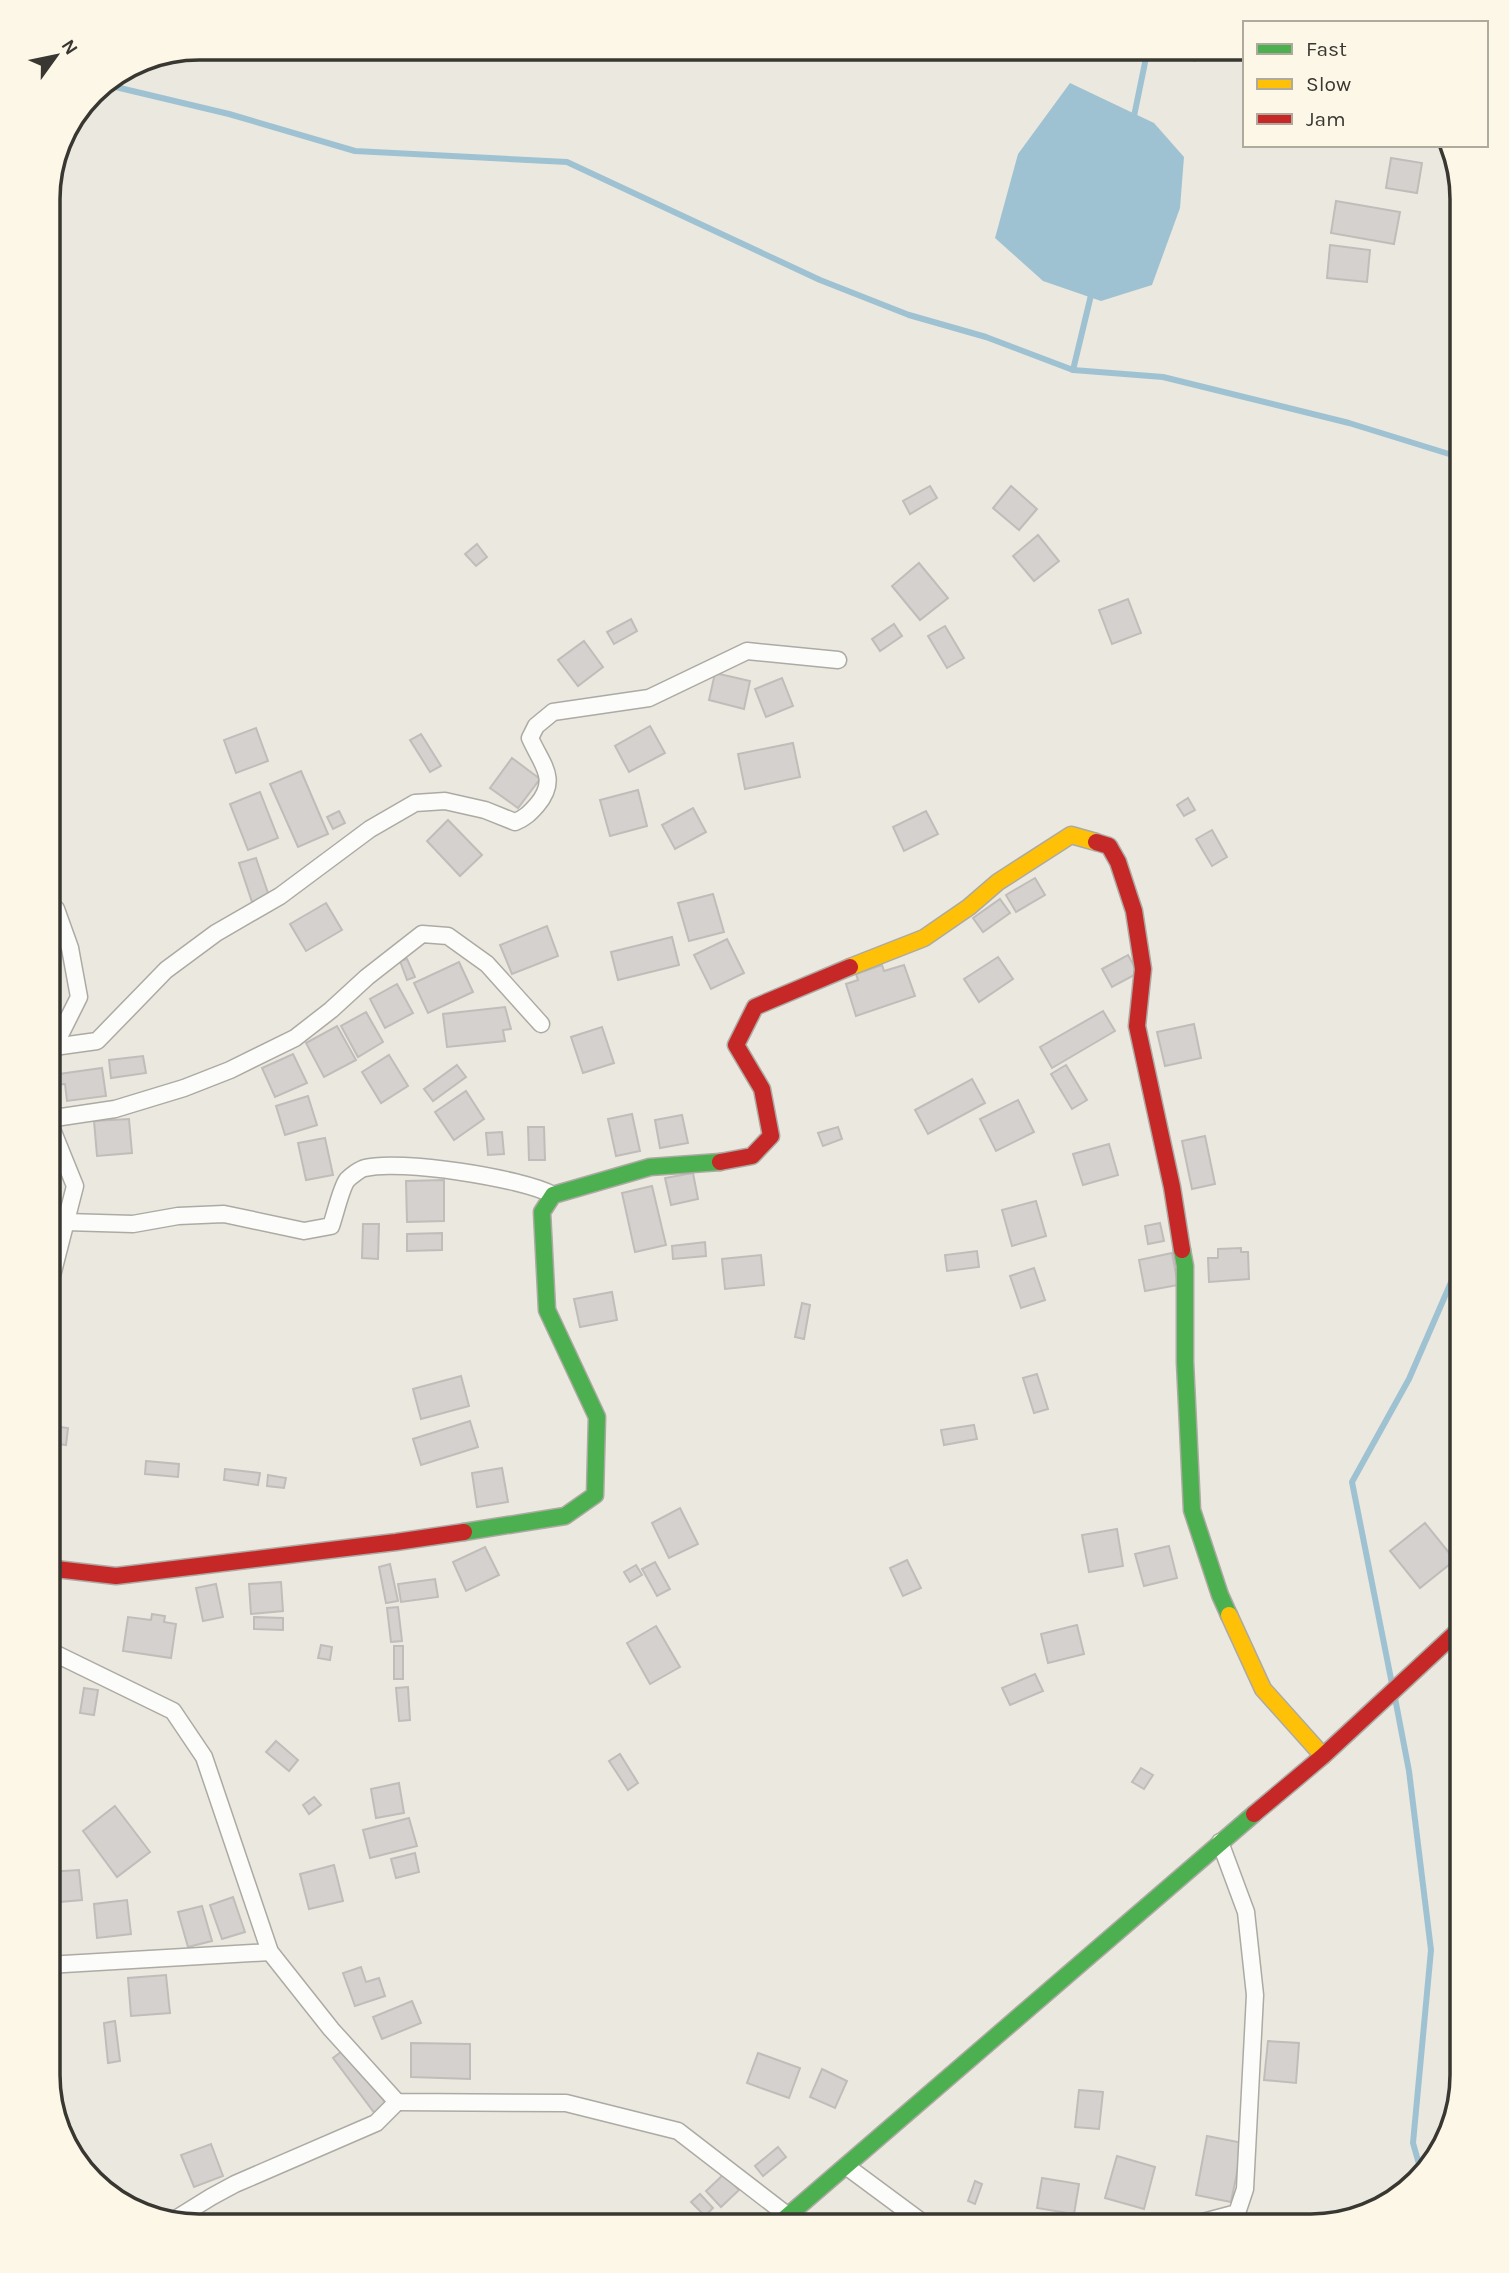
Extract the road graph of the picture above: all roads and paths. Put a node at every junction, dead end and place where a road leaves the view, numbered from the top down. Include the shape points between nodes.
1 (838, 660) dead end
2 (60, 920) edge
3 (541, 1024) dead end
4 (60, 1035) edge
5 (60, 1046) edge
6 (60, 1116) edge
7 (60, 1148) edge
8 (553, 1195) junction
9 (66, 1222) junction
10 (60, 1245) edge
11 (60, 1570) edge
12 (1450, 1638) edge
13 (60, 1654) edge
14 (1323, 1756) junction
15 (1220, 1842) junction
16 (270, 1952) junction
17 (60, 1964) edge
18 (397, 2102) junction
19 (846, 2166) junction
20 (186, 2213) edge
21 (774, 2214) edge
22 (790, 2214) edge
23 (910, 2214) edge
24 (1233, 2214) edge

1 - 5 street via 747,651 649,698 553,712 530,738 549,779 547,793 525,818 515,822 445,801 415,803 166,970 97,1041
2 - 4 street via 79,997
3 - 6 street via 487,964 448,936 422,934 295,1038 184,1088 114,1109
7 - 9 street via 75,1186
8 - 9 street via 507,1181 391,1166 363,1168 346,1181 331,1226 303,1231 224,1213 133,1224
8 - 11 street via 542,1212 547,1310 597,1417 595,1495 565,1516 396,1542 116,1576
8 - 14 street via 650,1167 752,1157 771,1136 762,1089 736,1045 755,1007 925,938 998,881 1071,835 1109,846 1134,911 1143,969 1138,1026 1185,1266 1192,1510 1220,1595 1263,1689
9 - 10 street
12 - 14 street
13 - 16 street via 173,1711 204,1757
14 - 15 street
15 - 19 street
15 - 24 street via 1246,1912 1255,1995 1245,2189
16 - 17 street
16 - 18 street
18 - 20 street via 376,2123 235,2184
18 - 21 street via 566,2103 678,2131
19 - 22 street
19 - 23 street

